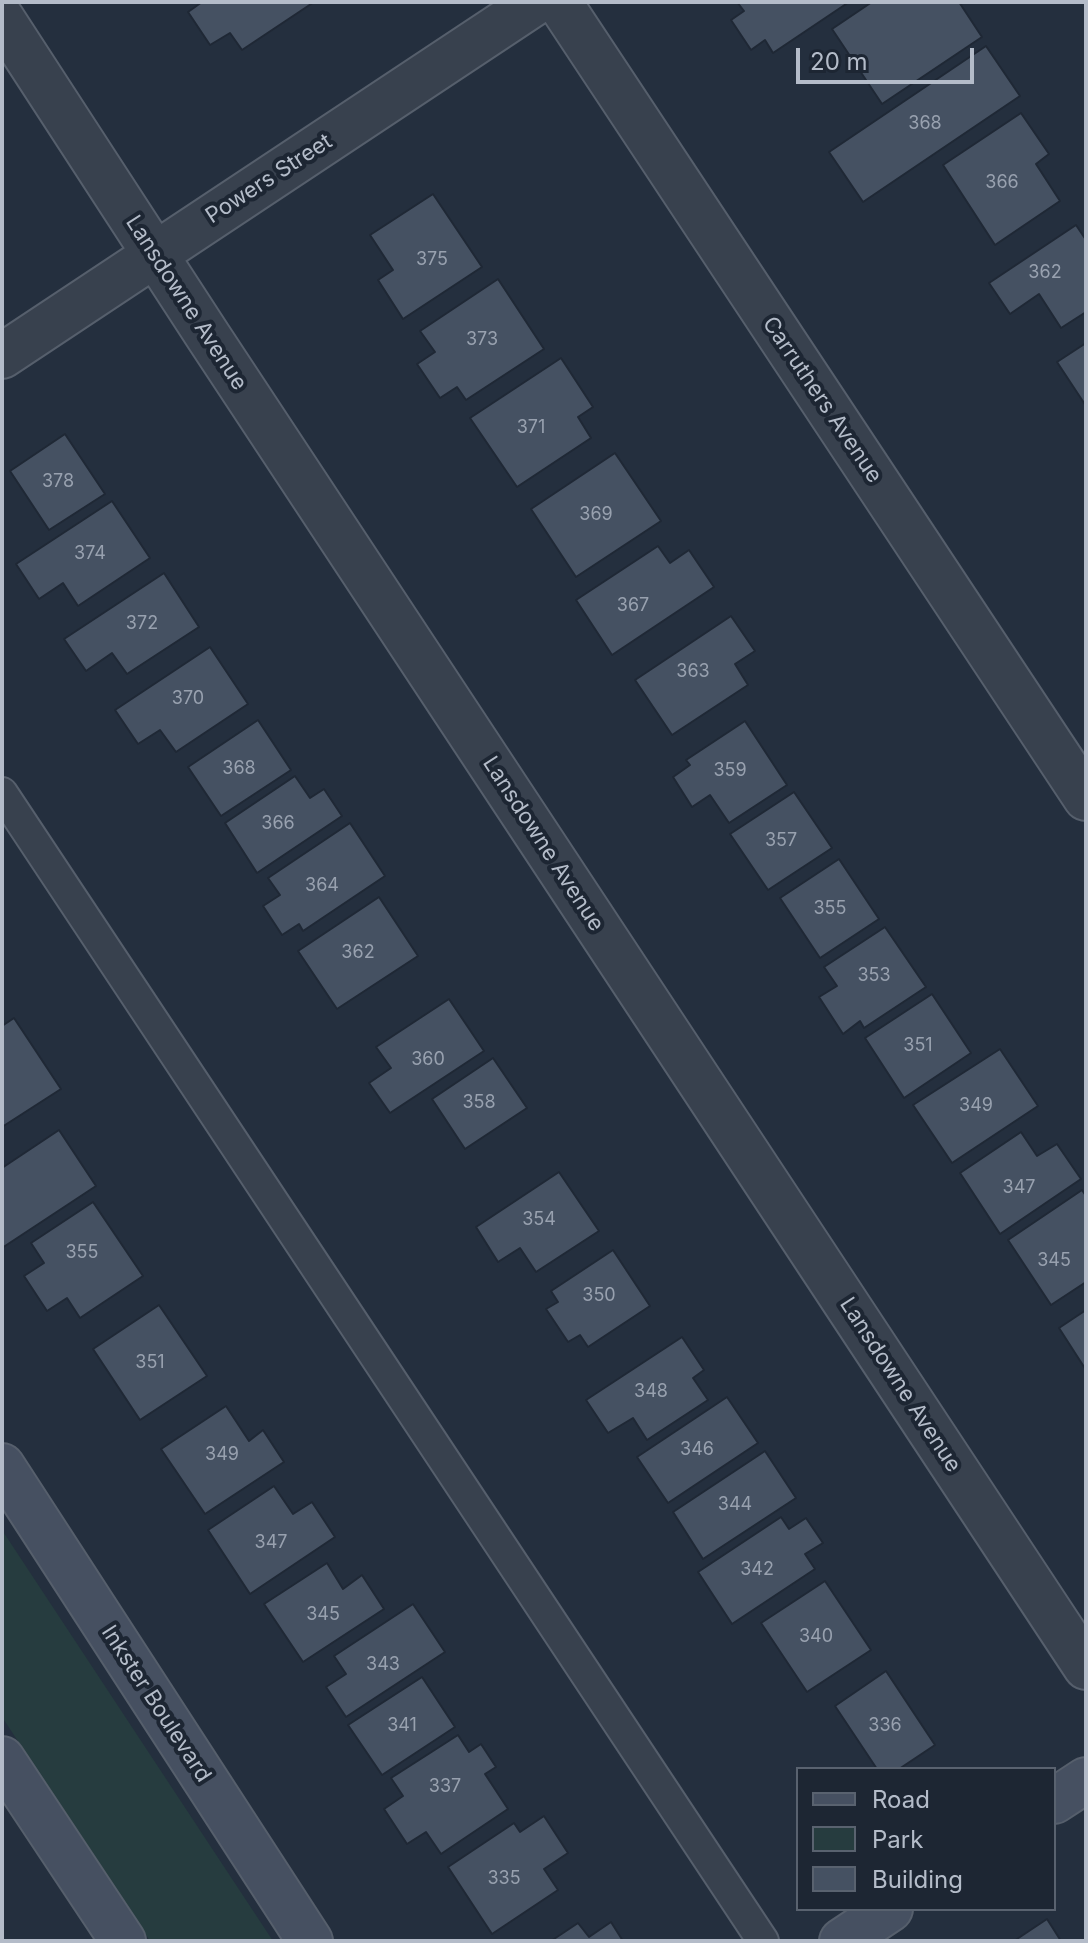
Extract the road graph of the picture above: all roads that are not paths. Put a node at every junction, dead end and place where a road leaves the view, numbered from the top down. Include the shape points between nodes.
1 (536, 2) edge
2 (559, 2) edge
3 (2, 19) edge
4 (155, 254) junction
5 (2, 356) edge
6 (2, 793) edge
7 (1086, 798) edge
8 (2, 1466) edge
9 (1086, 1667) edge
10 (2, 1759) edge
11 (1086, 1780) edge
12 (1056, 1800) edge
13 (887, 1911) edge
14 (123, 1941) edge
15 (310, 1941) edge
16 (763, 1941) edge
17 (842, 1941) edge

1 - 4 street, Powers Street
2 - 7 street, Carruthers Avenue
3 - 4 street, Lansdowne Avenue
4 - 5 street, Powers Street
4 - 9 street, Lansdowne Avenue
6 - 16 lane
8 - 15 main road, Inkster Boulevard
10 - 14 main road
11 - 12 main road
13 - 17 main road

